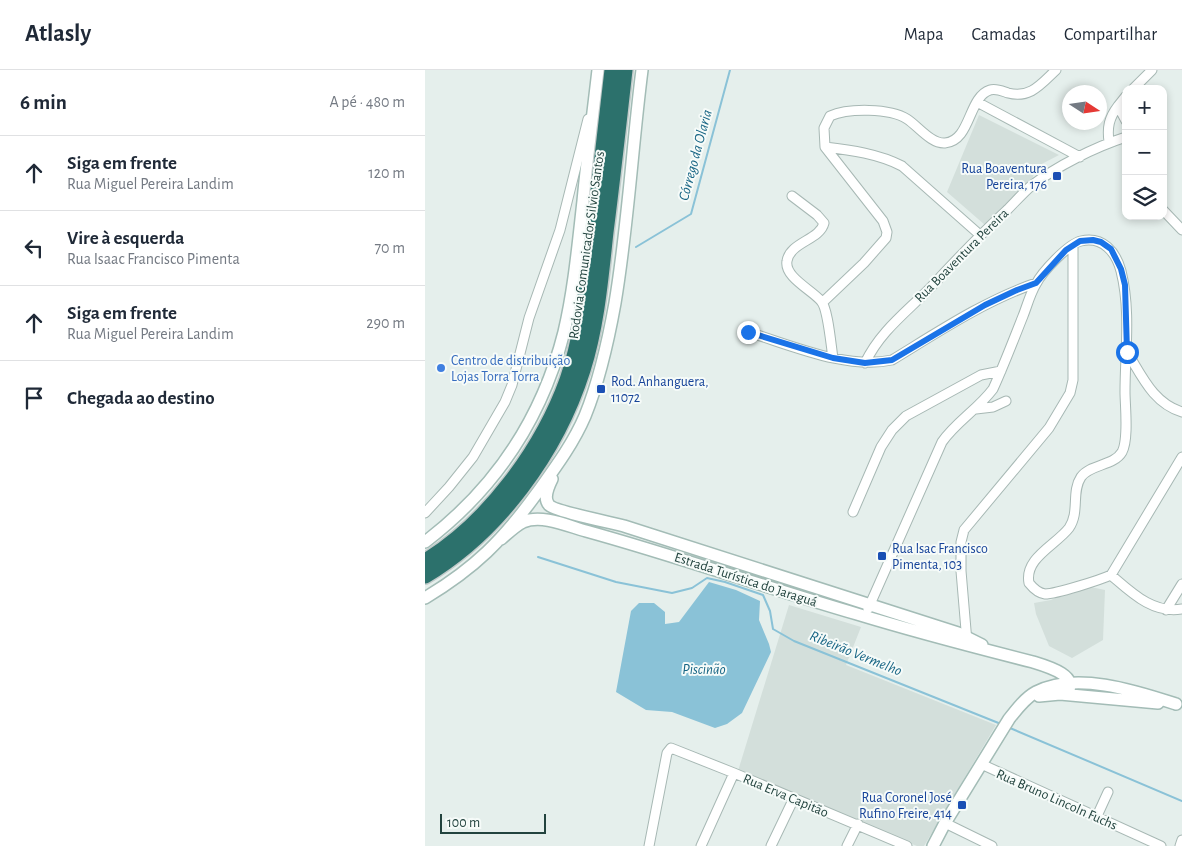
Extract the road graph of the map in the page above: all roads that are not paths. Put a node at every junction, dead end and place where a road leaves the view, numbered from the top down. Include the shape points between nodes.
1 (598, 70) edge
2 (612, 70) edge
3 (625, 70) edge
4 (642, 70) edge
5 (1056, 70) edge
6 (1152, 70) edge
7 (1137, 85) edge
8 (595, 94) junction
9 (1122, 101) edge
10 (977, 102) junction
11 (1118, 106) junction
12 (1122, 114) edge
13 (1122, 138) edge
14 (1109, 142) junction
15 (825, 147) junction
16 (1080, 157) junction
17 (792, 196) dead end
18 (1167, 214) edge
19 (1182, 230) edge
20 (980, 235) junction
21 (1073, 245) junction
22 (1036, 283) junction
23 (823, 302) junction
24 (748, 332) dead end
25 (1127, 352) junction
26 (833, 358) junction
27 (865, 363) junction
28 (1001, 371) junction
29 (1006, 401) dead end
30 (976, 409) junction
31 (1182, 412) edge
32 (1182, 457) edge
33 (560, 461) junction
34 (853, 512) dead end
35 (425, 513) edge
36 (501, 539) junction
37 (425, 542) edge
38 (425, 562) edge
39 (1111, 574) junction
40 (425, 576) edge
41 (1182, 584) edge
42 (425, 598) edge
43 (870, 604) junction
44 (1182, 609) edge
45 (1167, 610) junction
46 (866, 617) junction
47 (967, 641) junction
48 (1036, 663) junction
49 (1063, 674) junction
50 (1103, 685) junction
51 (1062, 689) junction
52 (1179, 703) edge
53 (981, 764) junction
54 (734, 773) junction
55 (1108, 792) dead end
56 (794, 798) junction
57 (1097, 816) junction
58 (945, 823) junction
59 (858, 824) junction
60 (1182, 840) edge
61 (649, 846) edge
62 (701, 846) edge
63 (771, 846) edge
64 (847, 846) edge
65 (907, 846) edge
66 (933, 846) edge
67 (992, 846) edge
68 (1161, 846) edge
69 (1180, 846) edge

1 - 8 main road
2 - 38 highway, Rodovia Comunicador Silvio Santos via 583,312 567,380 546,426 503,490 478,520
3 - 40 highway, Rodovia Comunicador Silvio Santos via 594,324 570,404 544,454 500,514 466,547
4 - 33 main road via 624,242 609,339 584,418
5 - 10 street via 1032,92 1015,95 995,89 985,92
6 - 7 street
8 - 35 street via 560,230 529,318 512,385 473,457
8 - 37 main road via 573,285 564,331 546,388 524,433 497,473 450,524
9 - 11 street
10 - 15 street via 961,134 951,142 936,142 907,119 892,113 844,111 829,116 823,128
10 - 16 street
11 - 12 street
11 - 14 street via 1108,124
13 - 14 street, Rua Boaventura Pereira
14 - 16 street, Rua Boaventura Pereira
15 - 20 street via 875,156 902,166
15 - 23 street via 883,221 887,232 886,238 864,263
16 - 20 street, Rua Boaventura Pereira via 1031,186
17 - 23 street via 817,215 824,226 792,251 787,266 801,284
18 - 19 street
20 - 27 street, Rua Boaventura Pereira via 894,321
21 - 22 street
21 - 25 street via 1080,241 1101,242 1117,258 1125,285
21 - 47 street via 1073,380 1064,404 1049,428 964,530 961,572
22 - 27 street via 985,305 892,360
22 - 28 street
23 - 26 street
24 - 26 street
25 - 31 street via 1154,395
25 - 39 street via 1122,452 1081,477 1070,526 1033,563 1027,578 1032,588 1047,594
26 - 27 street
28 - 30 street via 993,389
28 - 34 street via 981,375 906,416 881,447
29 - 30 street
30 - 43 street via 942,442
32 - 39 street
33 - 36 main road
33 - 43 main road, Estrada Turística do Jaraguá via 547,493 546,500 553,508 624,526
36 - 42 main road via 471,567
36 - 46 main road, Estrada Turística do Jaraguá via 522,523 551,521
39 - 45 street via 1141,600
41 - 45 street
43 - 46 street
43 - 47 main road, Estrada Turística do Jaraguá
44 - 45 street
46 - 47 main road, Estrada Turística do Jaraguá
47 - 48 main road, Estrada Turística do Jaraguá
48 - 49 main road, Estrada Turística do Jaraguá
48 - 51 main road
49 - 50 main road, Estrada Turística do Jaraguá
49 - 51 main road
50 - 51 main road
50 - 52 main road
51 - 52 main road via 1148,703
51 - 53 main road via 1034,693 1028,698 1009,719
53 - 57 street, Rua Bruno Lincoln Fuchs
53 - 58 main road
54 - 56 street, Rua Erva Capitão
54 - 61 street, Rua Erva Capitão via 669,749
54 - 62 street
55 - 57 street
56 - 59 street, Rua Erva Capitão
56 - 63 street
57 - 68 street, Rua Bruno Lincoln Fuchs
58 - 66 main road
58 - 67 street
59 - 64 street
59 - 65 street, Rua Erva Capitão
60 - 69 street

